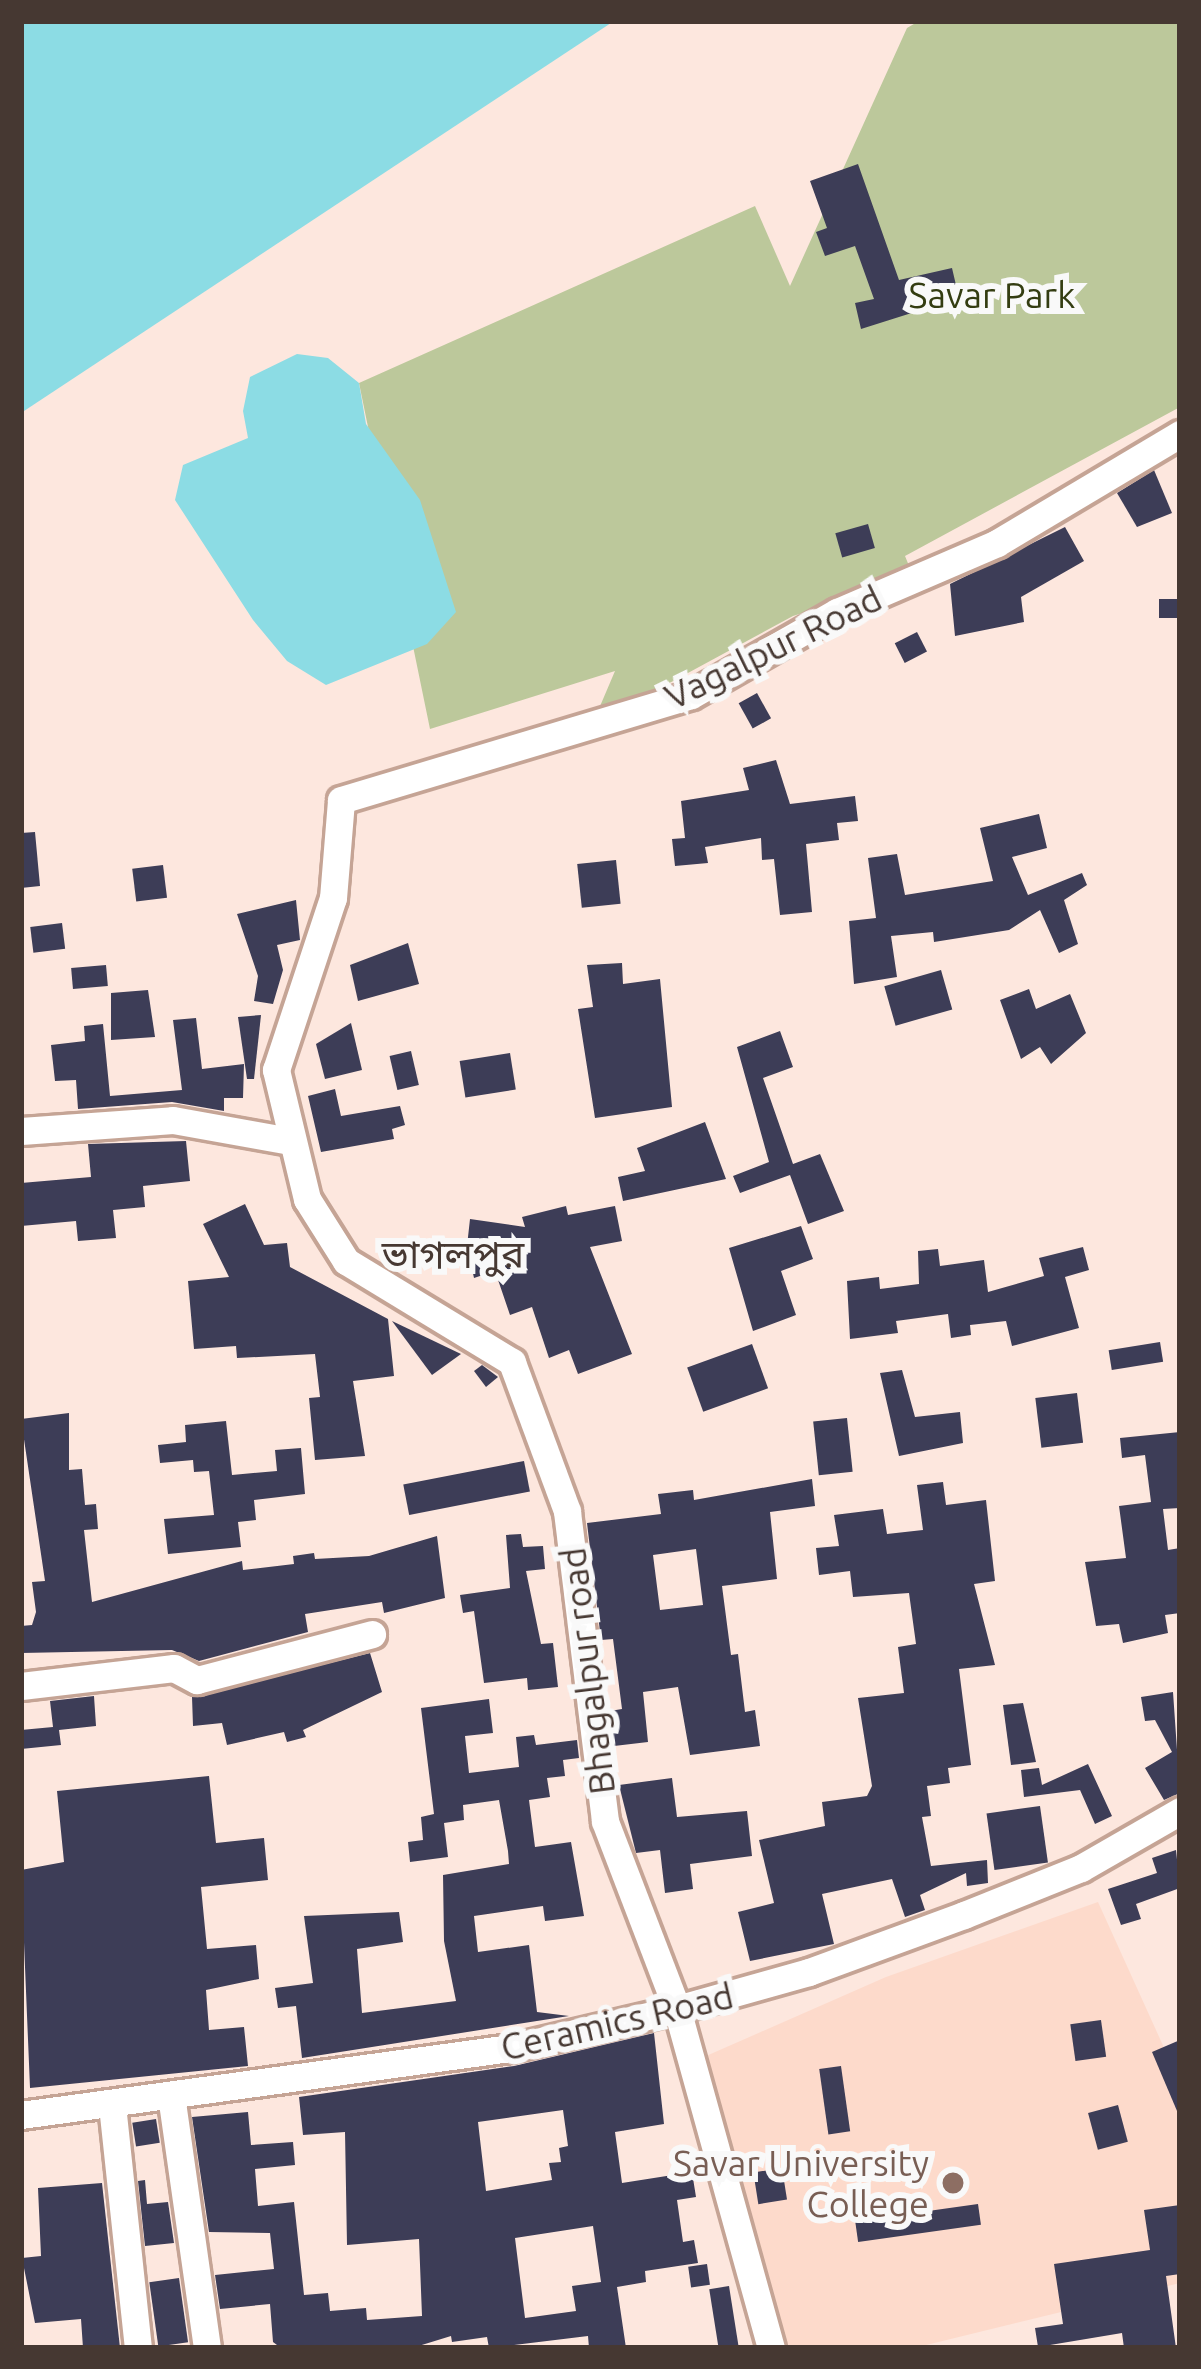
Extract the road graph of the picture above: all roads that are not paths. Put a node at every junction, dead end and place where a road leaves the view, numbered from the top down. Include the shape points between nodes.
1 (1180, 434) edge
2 (340, 800) joint
3 (21, 1132) edge
4 (290, 1141) junction
5 (371, 1634) dead end
6 (21, 1686) edge
7 (1180, 1811) edge
8 (676, 2009) junction
9 (171, 2095) junction
10 (112, 2105) junction
11 (21, 2115) edge
12 (138, 2348) edge
13 (207, 2348) edge
14 (771, 2348) edge

1 - 2 street, Vagalpur Road via 997,543 837,612 691,695
2 - 4 street, Bhagalpur road via 333,898 276,1070
3 - 4 street via 172,1120
4 - 8 street, Bhagalpur road via 307,1199 346,1261 512,1362 567,1511 605,1821
5 - 6 street via 197,1680 174,1669
7 - 8 street, Ceramics Road via 1081,1868 964,1915 809,1972
8 - 9 street, Ceramics Road via 511,2048
8 - 14 street, Bhagalpur road
9 - 10 street, Ceramics Road
9 - 13 street
10 - 11 street, Ceramics Road
10 - 12 street

